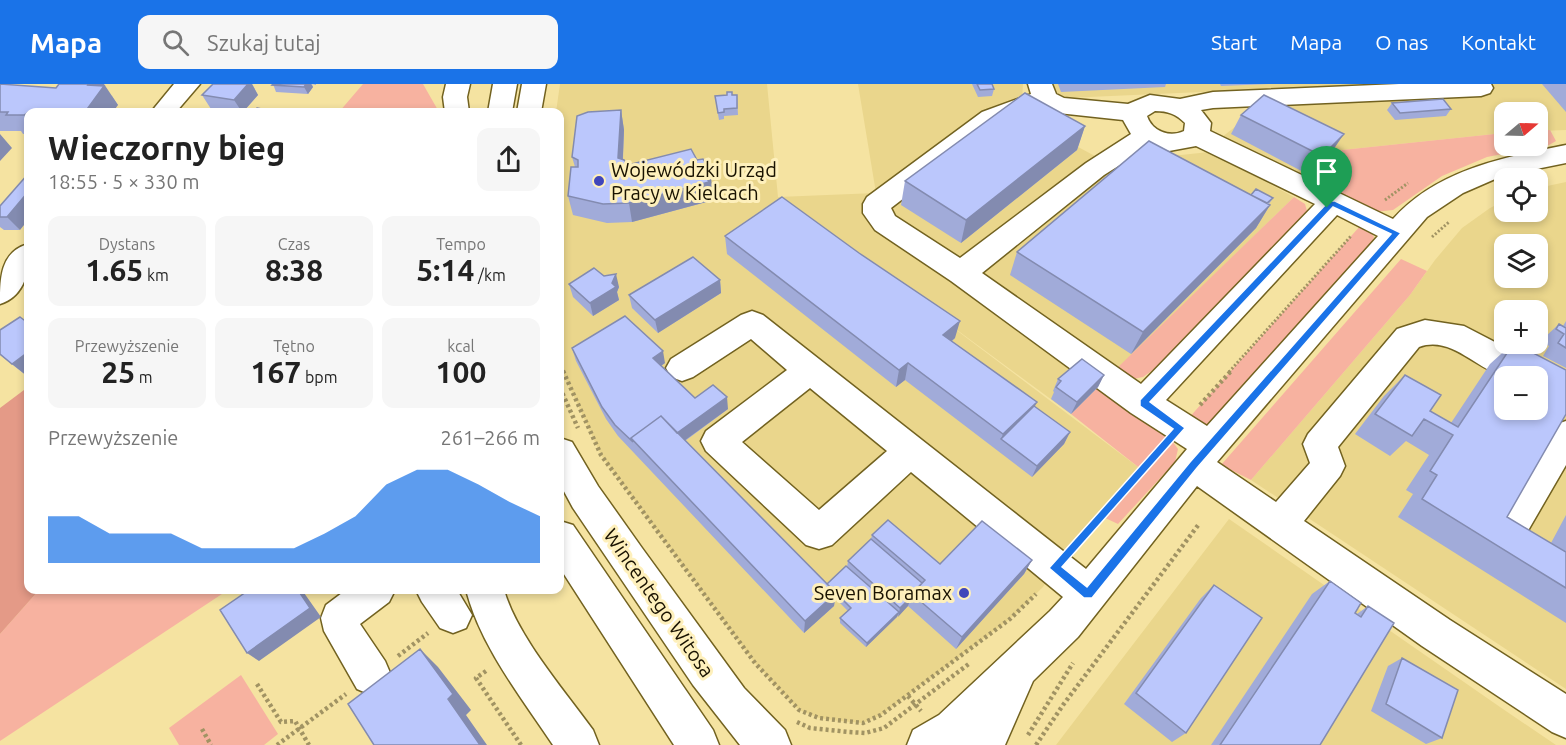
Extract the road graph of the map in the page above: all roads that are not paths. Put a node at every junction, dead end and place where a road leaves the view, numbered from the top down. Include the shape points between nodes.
1 (188, 84) edge
2 (458, 84) edge
3 (505, 84) edge
4 (534, 84) edge
5 (1478, 84) edge
6 (1042, 91) edge
7 (1189, 98) edge
8 (167, 108) edge
9 (457, 108) edge
10 (501, 108) edge
11 (530, 108) edge
12 (1141, 124) junction
13 (1196, 135) junction
14 (1566, 153) edge
15 (1332, 203) junction
16 (1397, 233) junction
17 (24, 260) edge
18 (961, 273) junction
19 (0, 293) edge
20 (24, 297) edge
21 (1512, 366) edge
22 (682, 368) dead end
23 (810, 370) junction
24 (1143, 403) junction
25 (1566, 435) edge
26 (911, 451) junction
27 (1202, 455) junction
28 (564, 460) edge
29 (1279, 524) junction
30 (1509, 530) edge
31 (564, 543) edge
32 (370, 594) edge
33 (486, 594) edge
34 (1088, 594) junction
35 (1022, 664) junction
36 (371, 675) dead end
37 (1566, 718) edge
38 (927, 731) edge
39 (781, 733) edge
40 (578, 745) edge
41 (698, 745) edge
42 (983, 745) edge

1 - 8 street
2 - 9 street
3 - 10 street
4 - 11 street
5 - 7 street via 1481,88
6 - 12 street via 1058,105
6 - 18 street via 991,118 877,204 877,213 885,223
7 - 12 street via 1143,106
7 - 13 street via 1198,123
12 - 13 street via 1169,142 1189,140
12 - 18 street via 1095,169
13 - 15 street
14 - 16 street via 1496,168 1453,186 1417,210
15 - 16 street
15 - 24 street
16 - 27 street
17 - 19 street
18 - 24 street
19 - 20 street
21 - 29 street via 1453,335 1425,332 1408,338 1320,444 1328,466
22 - 23 street via 752,323
23 - 26 street
23 - 26 street via 718,441 819,533
24 - 27 street via 1180,428
25 - 30 street
26 - 34 street
27 - 29 street
27 - 34 street
28 - 39 street, Wincentego Witosa via 609,534 737,711
29 - 37 street
31 - 41 street
32 - 36 street via 340,618 343,631
33 - 40 street via 506,636
34 - 35 street via 1064,624
35 - 38 street via 954,730
35 - 42 street

